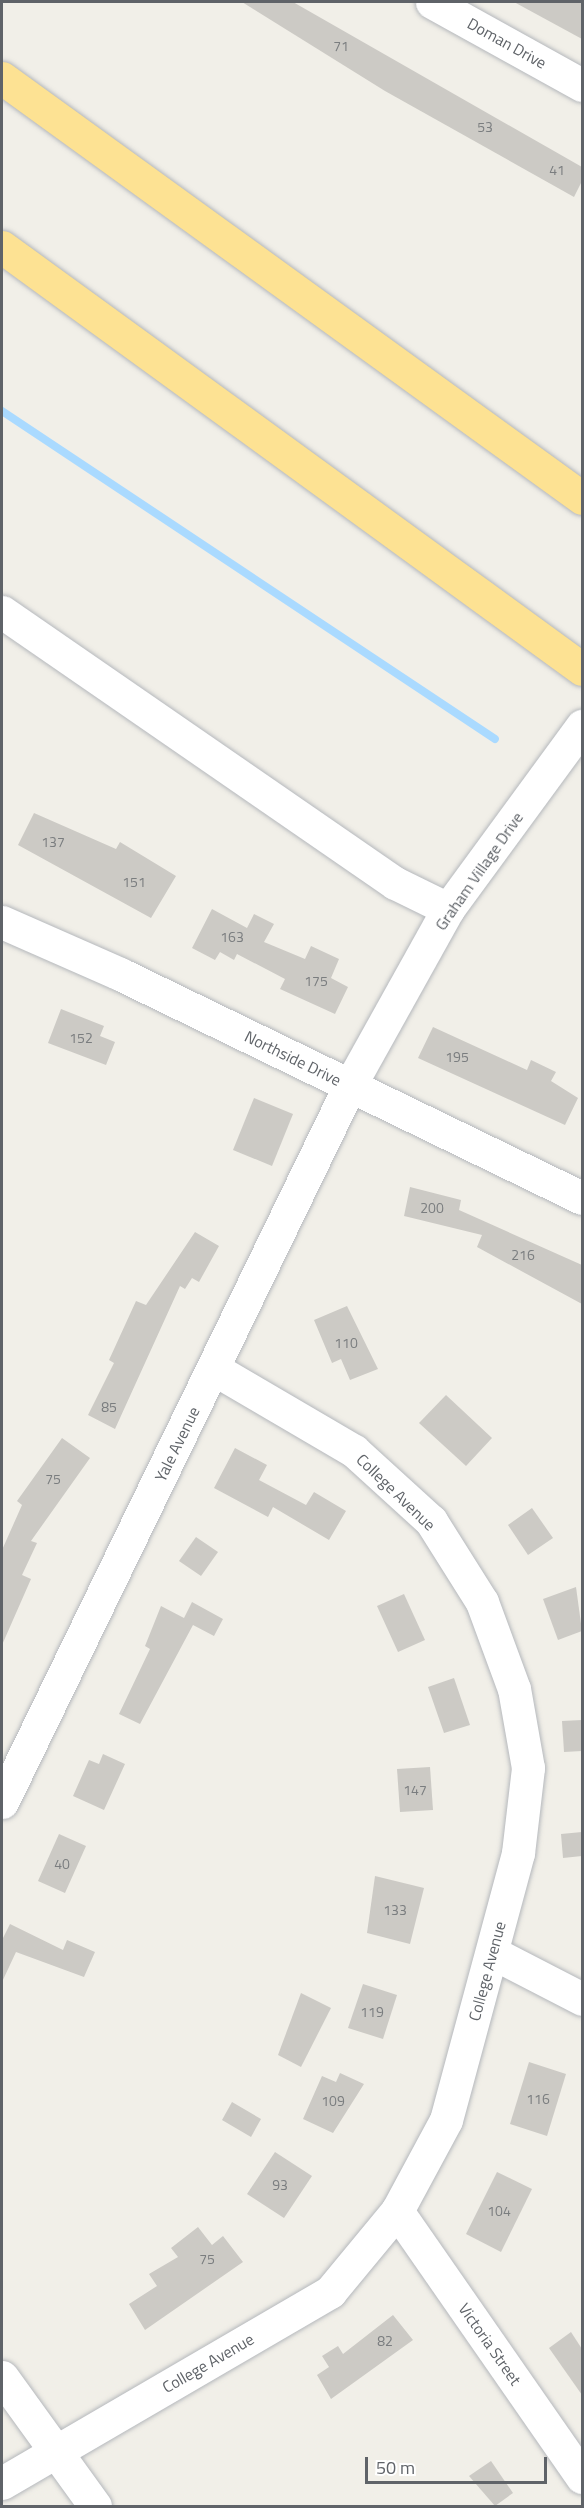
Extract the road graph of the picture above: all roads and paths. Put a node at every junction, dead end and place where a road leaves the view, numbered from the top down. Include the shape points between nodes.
1 (432, 2) edge
2 (2, 78) edge
3 (582, 85) edge
4 (2, 247) edge
5 (582, 498) edge
6 (2, 612) edge
7 (580, 667) edge
8 (582, 726) edge
9 (448, 909) junction
10 (2, 922) edge
11 (350, 1085) junction
12 (582, 1198) edge
13 (214, 1370) junction
14 (2, 1802) edge
15 (493, 1953) junction
16 (582, 1999) edge
17 (397, 2211) junction
18 (2, 2377) edge
19 (58, 2449) junction
20 (582, 2476) edge
21 (2, 2483) edge
22 (95, 2506) edge

1 - 3 street, Doman Drive
2 - 5 highway
4 - 7 highway
6 - 9 street via 395,883
8 - 9 street, Graham Village Drive
9 - 11 street, Graham Village Drive
10 - 11 street, Northside Drive
11 - 12 street, Northside Drive
11 - 13 street, Yale Avenue
13 - 14 street, Yale Avenue
13 - 15 street, College Avenue via 354,1451 431,1521 482,1602 514,1689 528,1768 518,1853
15 - 16 street
15 - 17 street, College Avenue via 446,2120
17 - 19 street, College Avenue via 330,2292
17 - 20 street, Victoria Street
18 - 19 street
19 - 21 street, College Avenue
19 - 22 street

